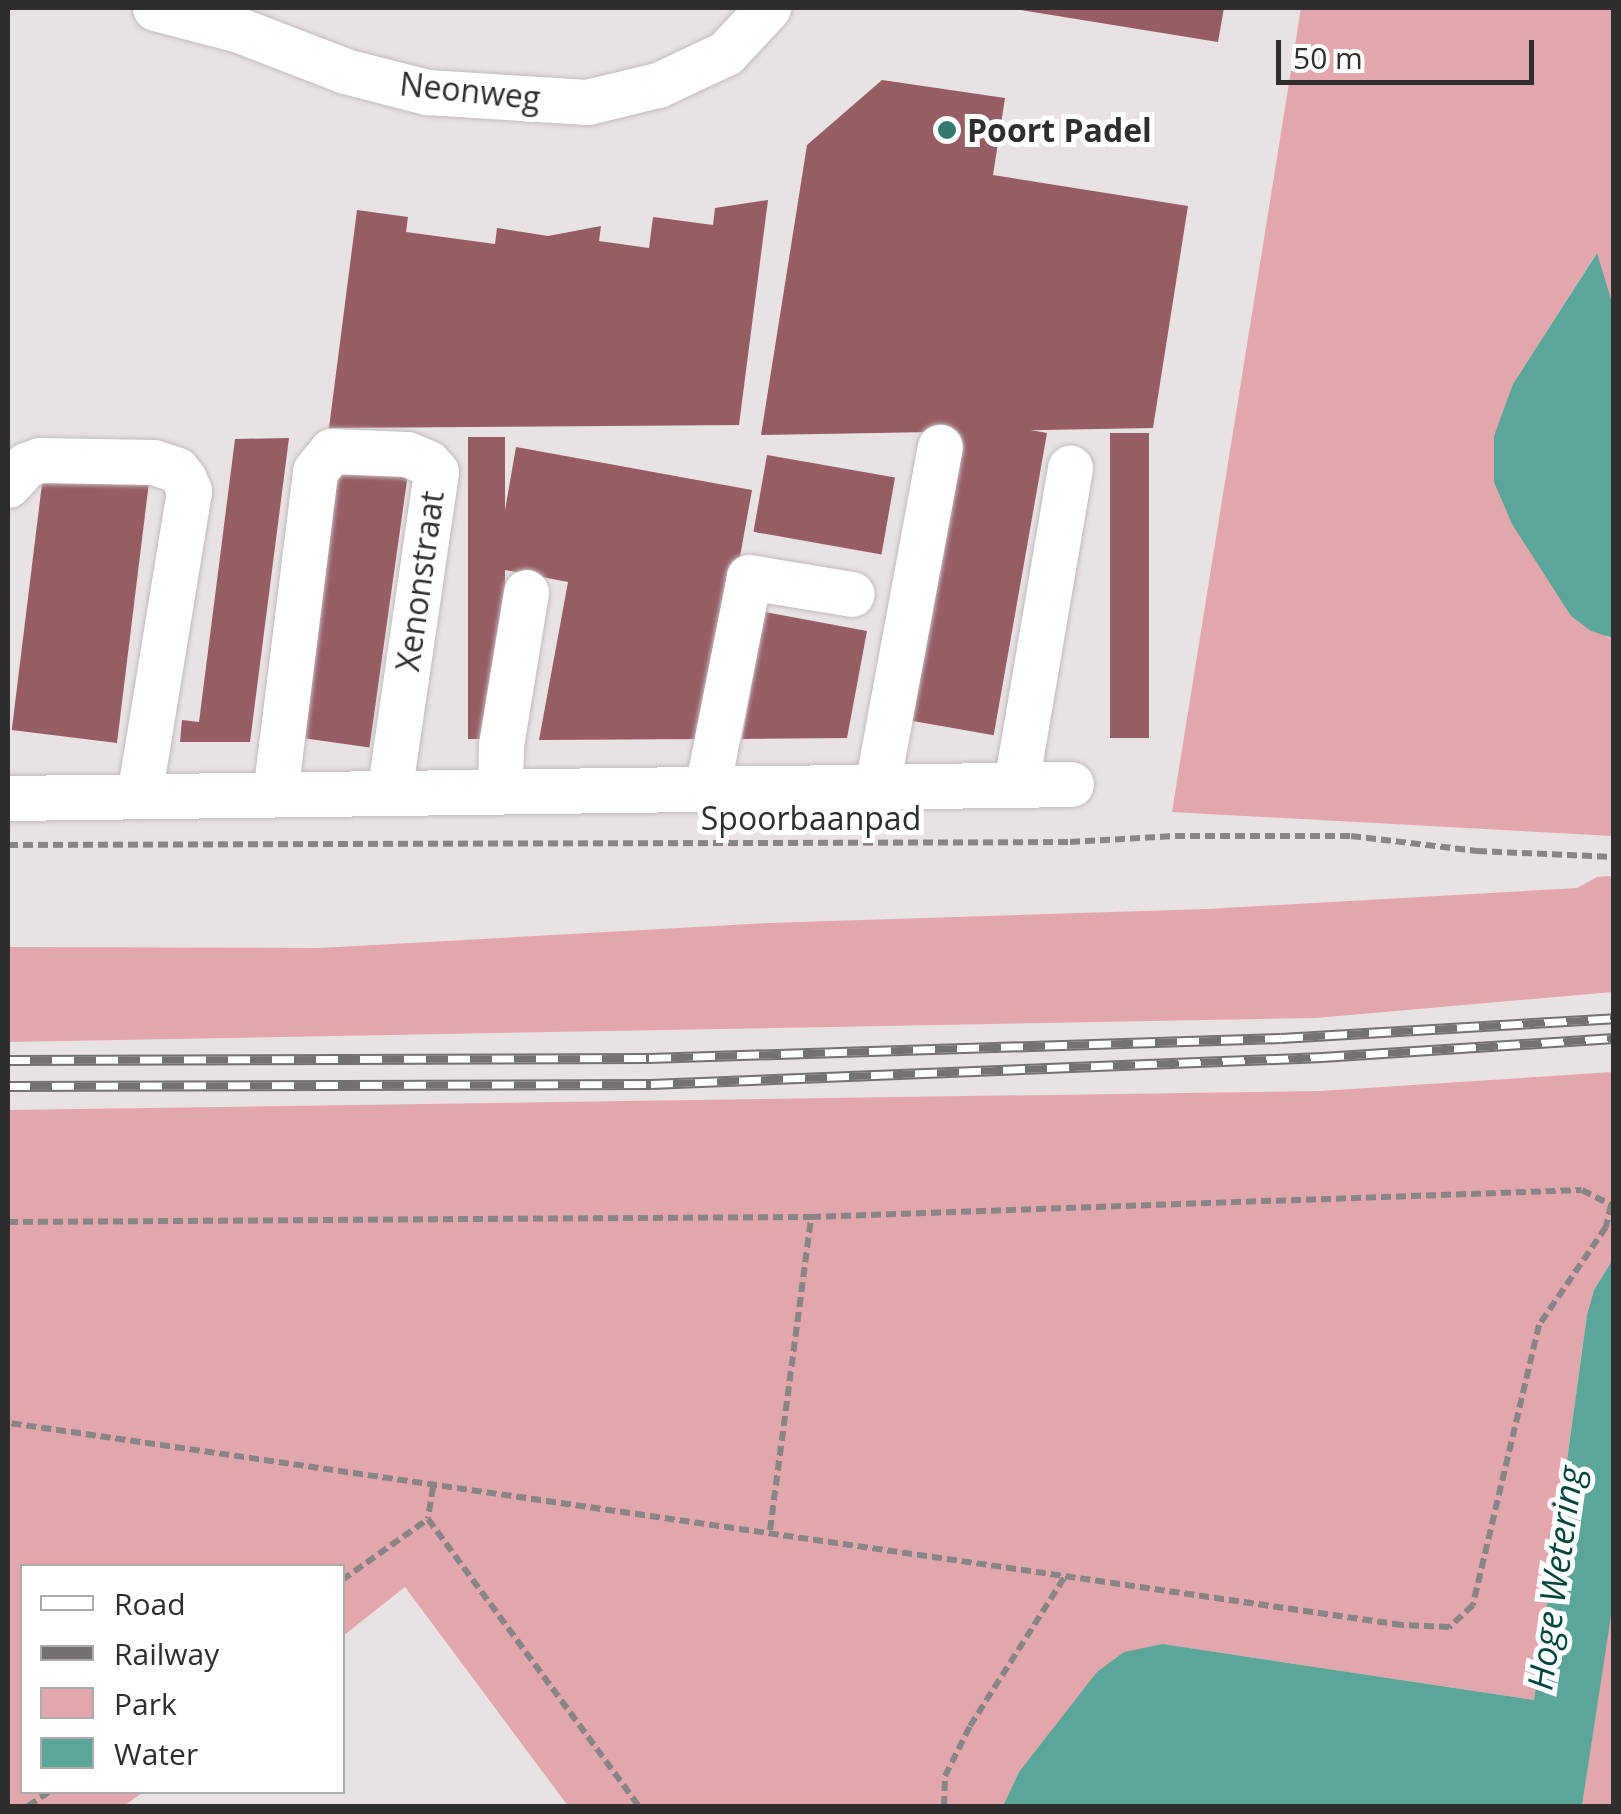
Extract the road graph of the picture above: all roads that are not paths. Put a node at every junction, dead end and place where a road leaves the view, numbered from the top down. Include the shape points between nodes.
1 (155, 8) edge
2 (768, 8) edge
3 (940, 448) dead end
4 (1070, 468) dead end
5 (8, 485) edge
6 (526, 592) dead end
7 (852, 594) dead end
8 (1016, 784) junction
9 (1071, 784) dead end
10 (877, 786) junction
11 (707, 789) junction
12 (500, 791) junction
13 (389, 793) junction
14 (274, 794) junction
15 (140, 796) junction
16 (8, 798) edge

1 - 2 street, Neonweg via 427,92 587,102 658,85 726,53
3 - 10 street
4 - 8 street
5 - 15 street via 40,460 154,462 184,479 189,491
6 - 12 street
7 - 11 street via 749,577
8 - 9 street
8 - 10 street
10 - 11 street
11 - 12 street
12 - 13 street
13 - 14 street
13 - 14 street, Xenonstraat via 436,472 407,454 330,450 315,471
14 - 15 street
15 - 16 street

